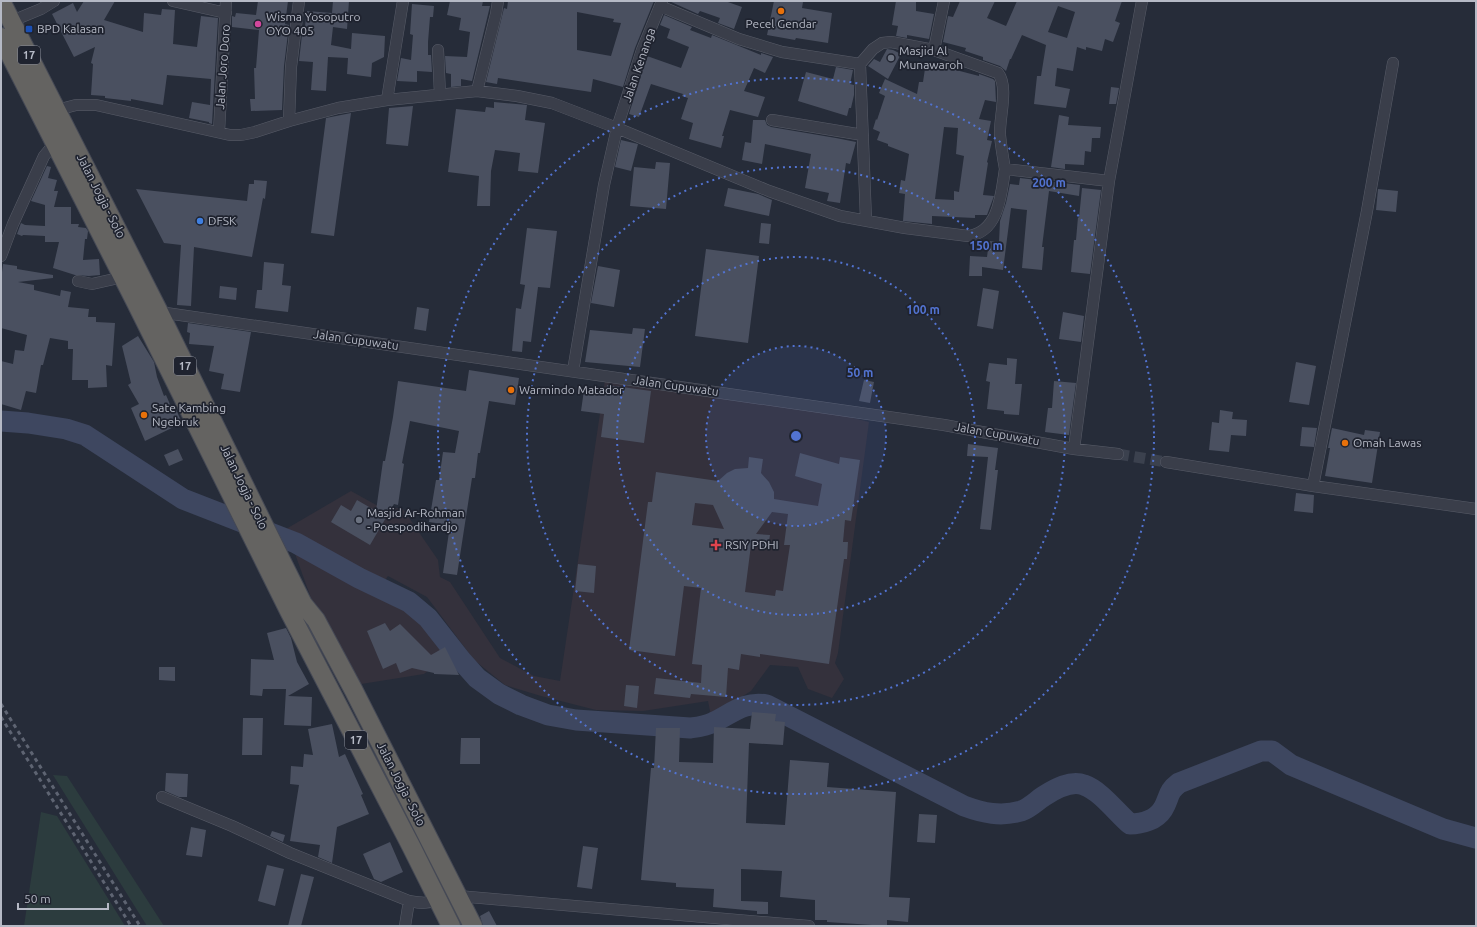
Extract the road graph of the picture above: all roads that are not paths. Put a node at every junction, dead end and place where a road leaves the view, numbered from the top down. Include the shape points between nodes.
1 (1, 1) edge
2 (54, 1) edge
3 (173, 1) edge
4 (226, 1) edge
5 (299, 1) edge
6 (403, 1) edge
7 (498, 1) edge
8 (944, 1) edge
9 (1142, 1) edge
10 (661, 4) edge
11 (226, 13) junction
12 (12, 21) junction
13 (1, 37) edge
14 (438, 50) dead end
15 (934, 50) junction
16 (1393, 63) dead end
17 (860, 64) junction
18 (477, 91) junction
19 (440, 95) junction
20 (386, 100) junction
21 (57, 110) junction
22 (289, 120) junction
23 (772, 120) dead end
24 (617, 128) junction
25 (219, 132) junction
26 (863, 135) junction
27 (55, 145) junction
28 (1005, 169) junction
29 (1109, 181) junction
30 (866, 220) junction
31 (106, 225) junction
32 (1, 256) edge
33 (123, 277) junction
34 (78, 281) dead end
35 (159, 312) junction
36 (573, 372) junction
37 (1074, 449) junction
38 (1118, 454) tunnel mouth
39 (1166, 462) tunnel mouth
40 (1314, 486) junction
41 (1476, 509) edge
42 (162, 797) dead end
43 (428, 836) junction
44 (411, 846) junction
45 (458, 896) junction
46 (438, 900) junction
47 (409, 901) junction
48 (405, 926) edge
49 (451, 926) edge
50 (473, 926) edge
51 (809, 926) edge

1 - 12 highway, Jalan Jogja - Solo / 17
2 - 12 street
3 - 11 street
4 - 11 street, Jalan Joro Doro
5 - 22 street via 291,67
6 - 20 street
7 - 18 street
8 - 15 street
9 - 29 street
10 - 17 street via 739,39 782,52
10 - 24 street, Jalan Kenanga via 642,50
11 - 25 street, Jalan Joro Doro
12 - 21 highway, Jalan Jogja - Solo / 17
13 - 27 highway, Jalan Jogja - Solo / 17
14 - 19 street
15 - 17 street via 891,42 882,43
15 - 28 street via 998,73 1001,77 1003,90 1000,134
16 - 40 street
17 - 26 street
18 - 19 street
18 - 24 street via 552,103
19 - 20 street
20 - 22 street
21 - 25 street via 76,105 96,106
21 - 31 highway, Jalan Jogja - Solo / 17
22 - 25 street via 241,135
23 - 26 street
24 - 30 street via 769,191 840,216
24 - 36 street, Jalan Kenanga via 604,185
26 - 30 street
27 - 31 highway, Jalan Jogja - Solo / 17
27 - 32 street via 44,156
28 - 29 street
28 - 30 street via 995,217 987,228 976,235 933,232
29 - 37 street
31 - 33 highway, Jalan Jogja - Solo / 17
31 - 35 highway, Jalan Jogja - Solo / 17
33 - 34 street via 92,284
33 - 44 highway, Jalan Jogja - Solo / 17 via 234,502
35 - 36 street, Jalan Cupuwatu
35 - 43 highway, Jalan Jogja - Solo / 17 via 303,604 316,620
36 - 37 street, Jalan Cupuwatu via 944,424
37 - 38 street, Jalan Cupuwatu
39 - 40 street
40 - 41 street
42 - 47 street
43 - 44 highway
43 - 45 highway, Jalan Jogja - Solo / 17
44 - 46 highway, Jalan Jogja - Solo / 17
45 - 50 highway, Jalan Jogja - Solo / 17
45 - 51 street
46 - 47 street via 422,904
46 - 49 highway, Jalan Jogja - Solo / 17
47 - 48 street

